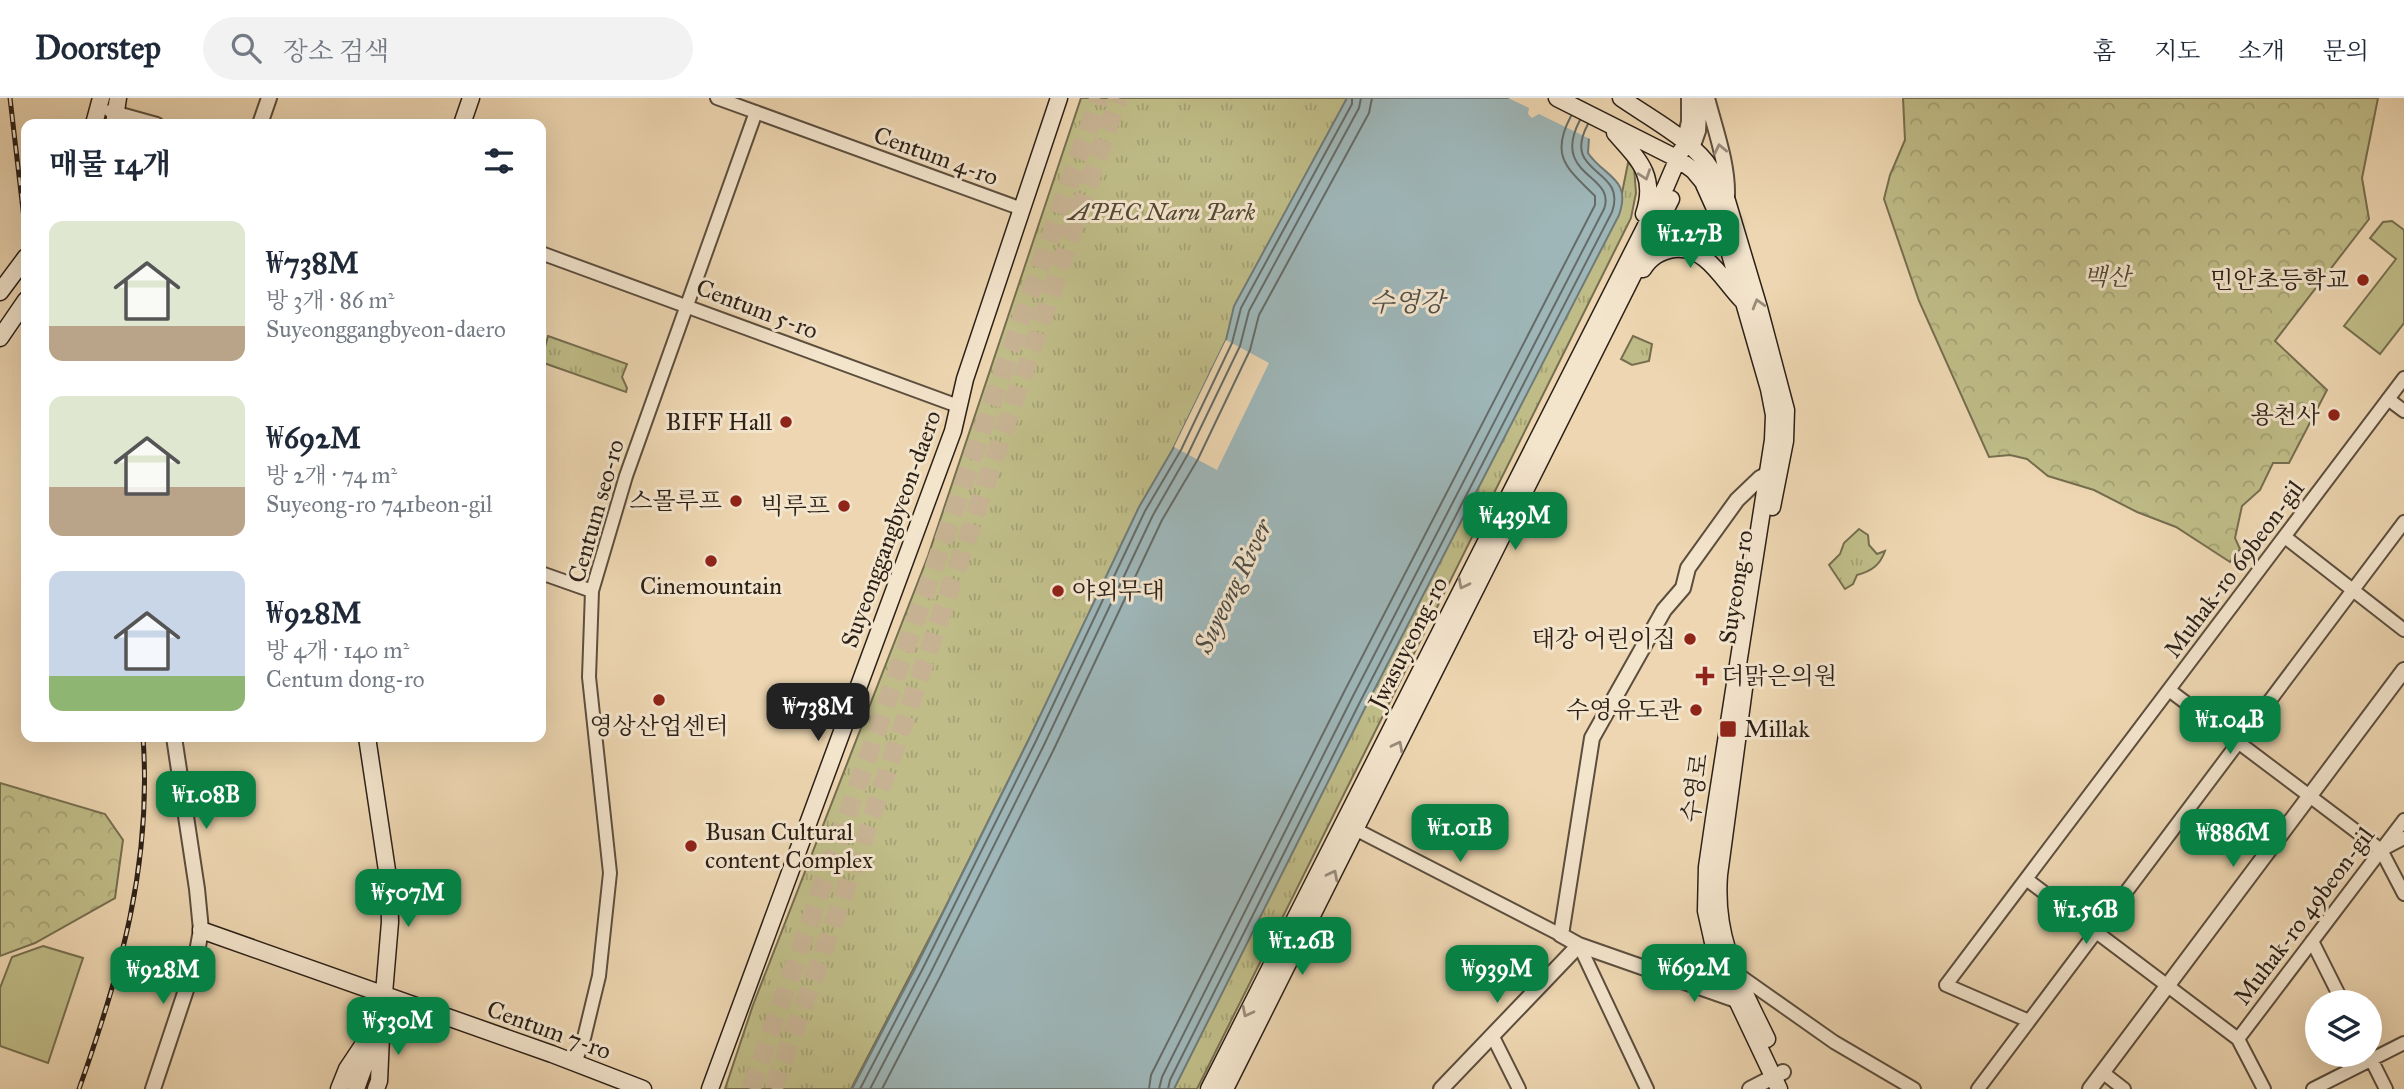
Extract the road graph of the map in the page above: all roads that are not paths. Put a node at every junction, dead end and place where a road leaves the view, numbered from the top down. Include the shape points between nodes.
1 (269, 98) edge
2 (471, 98) edge
3 (717, 98) edge
4 (1059, 98) edge
5 (1557, 98) edge
6 (1621, 98) edge
7 (1627, 98) edge
8 (1645, 98) edge
9 (1689, 98) edge
10 (1700, 98) edge
11 (1707, 98) edge
12 (98, 110) edge
13 (116, 111) edge
14 (756, 112) junction
15 (141, 119) edge
16 (262, 119) edge
17 (464, 119) edge
18 (1607, 123) junction
19 (1688, 145) junction
20 (1682, 162) junction
21 (1727, 201) junction
22 (1022, 209) junction
23 (1638, 239) junction
24 (546, 255) edge
25 (21, 264) edge
26 (1631, 280) junction
27 (0, 292) edge
28 (1743, 302) junction
29 (686, 305) junction
30 (21, 307) edge
31 (0, 338) edge
32 (2404, 378) edge
33 (2388, 399) junction
34 (958, 406) junction
35 (2404, 411) edge
36 (1775, 470) junction
37 (2404, 522) edge
38 (2285, 537) junction
39 (546, 575) edge
40 (2353, 590) junction
41 (592, 591) junction
42 (2404, 630) edge
43 (2404, 670) edge
44 (2169, 690) junction
45 (175, 742) edge
46 (368, 742) edge
47 (2238, 742) junction
48 (2310, 795) junction
49 (2404, 820) edge
50 (1349, 826) junction
51 (2404, 838) edge
52 (2381, 850) junction
53 (2026, 879) junction
54 (2404, 894) edge
55 (201, 930) junction
56 (2096, 932) junction
57 (1561, 935) junction
58 (2312, 941) junction
59 (1579, 945) junction
60 (1722, 954) junction
61 (1736, 973) junction
62 (1663, 975) junction
63 (2166, 987) junction
64 (2336, 990) edge
65 (385, 996) junction
66 (1735, 1000) junction
67 (382, 1017) junction
68 (2029, 1021) junction
69 (1492, 1035) junction
70 (2238, 1039) junction
71 (2404, 1042) edge
72 (2382, 1052) edge
73 (575, 1063) junction
74 (2352, 1067) edge
75 (2375, 1067) edge
76 (2102, 1072) junction
77 (1779, 1079) edge
78 (153, 1089) edge
79 (339, 1089) edge
80 (356, 1089) edge
81 (376, 1089) edge
82 (643, 1089) edge
83 (710, 1089) edge
84 (1209, 1089) edge
85 (1225, 1089) edge
86 (1441, 1089) edge
87 (1519, 1089) edge
88 (1647, 1089) edge
89 (1750, 1089) edge
90 (1791, 1089) edge
91 (1914, 1089) edge
92 (1978, 1089) edge
93 (2090, 1089) edge
94 (2124, 1089) edge
95 (2263, 1089) edge
96 (2313, 1089) edge
97 (2386, 1089) edge

1 - 16 street
2 - 17 main road
3 - 14 street, Centum 4-ro
4 - 22 main road, Suyeonggangbyeon-daero
5 - 18 main road
6 - 19 main road, Suyeong-ro
7 - 8 main road
9 - 19 street
10 - 19 street via 1698,131
21 -> 11 street via 1720,146
12 - 13 street
13 - 15 street
14 - 22 street, Centum 4-ro
14 - 29 street, Centum seo-ro
18 - 20 main road
18 -> 23 main road via 1634,153 1649,183
19 - 20 main road, Jwasuyeong-ro
19 - 21 main road, Suyeong-ro via 1705,161
20 - 23 main road, Jwasuyeong-ro
20 - 26 main road, Jwasuyeong-ro via 1673,194
20 - 28 main road via 1700,177 1710,195
36 -> 21 main road, Suyeong-ro via 1787,428 1782,389
22 - 34 main road, Suyeonggangbyeon-daero
23 -> 50 main road, Jwasuyeong-ro
24 - 29 street, Centum 5-ro
25 - 27 main road
26 - 28 main road via 1651,257 1682,248 1700,254
50 -> 26 main road, Jwasuyeong-ro
28 - 36 main road via 1773,406
29 - 34 street, Centum 5-ro
29 - 41 street, Centum seo-ro via 626,476
30 - 31 main road
32 - 33 street, Muhak-ro 69beon-gil
33 - 35 street
33 - 38 street, Muhak-ro 69beon-gil
34 - 83 main road, Suyeonggangbyeon-daero via 953,431
36 - 57 street via 1737,500 1688,568 1682,587 1664,610 1592,738
36 - 60 main road, Suyeong-ro via 1719,875
37 - 40 street
38 - 40 street
38 - 44 street, Muhak-ro 69beon-gil
39 - 41 street
40 - 42 street
40 - 47 street
41 - 73 street, Centum seo-ro via 589,677 610,873 599,976
43 - 48 street
44 - 47 street
44 - 53 street, Muhak-ro 69beon-gil
45 - 55 street
46 - 65 main road via 389,884
47 - 48 street
47 - 56 street
48 - 52 street
48 - 63 street
49 - 52 street, Muhak-ro 49beon-gil
50 - 57 street
50 -> 84 main road, Jwasuyeong-ro
85 -> 50 main road, Jwasuyeong-ro
51 - 52 street
52 - 54 street
52 - 58 street, Muhak-ro 49beon-gil
53 - 56 street
53 - 68 street, Muhak-ro 69beon-gil via 1946,985
55 - 65 main road, Centum 7-ro
55 - 78 street via 195,963
56 - 63 street
56 - 68 street
57 - 59 street
58 - 64 street
58 - 70 street, Muhak-ro 49beon-gil
59 - 62 street
59 - 69 street
59 - 88 street
60 - 61 main road, Suyeong-ro
60 - 62 street
60 - 66 main road
61 - 77 main road, Suyeong-ro
61 - 91 street via 1834,1042
62 - 66 street
63 - 70 street
63 - 76 street
65 - 67 main road
65 - 73 main road, Centum 7-ro
66 - 77 main road
67 - 79 main road
67 - 80 main road
67 - 81 main road
68 - 92 street
69 - 86 street
69 - 87 street
70 - 95 street
71 - 72 street
73 - 82 main road, Centum 7-ro
74 - 96 street
75 - 97 street
76 - 93 street
76 - 94 street
77 - 89 street
77 - 90 main road, Suyeong-ro

